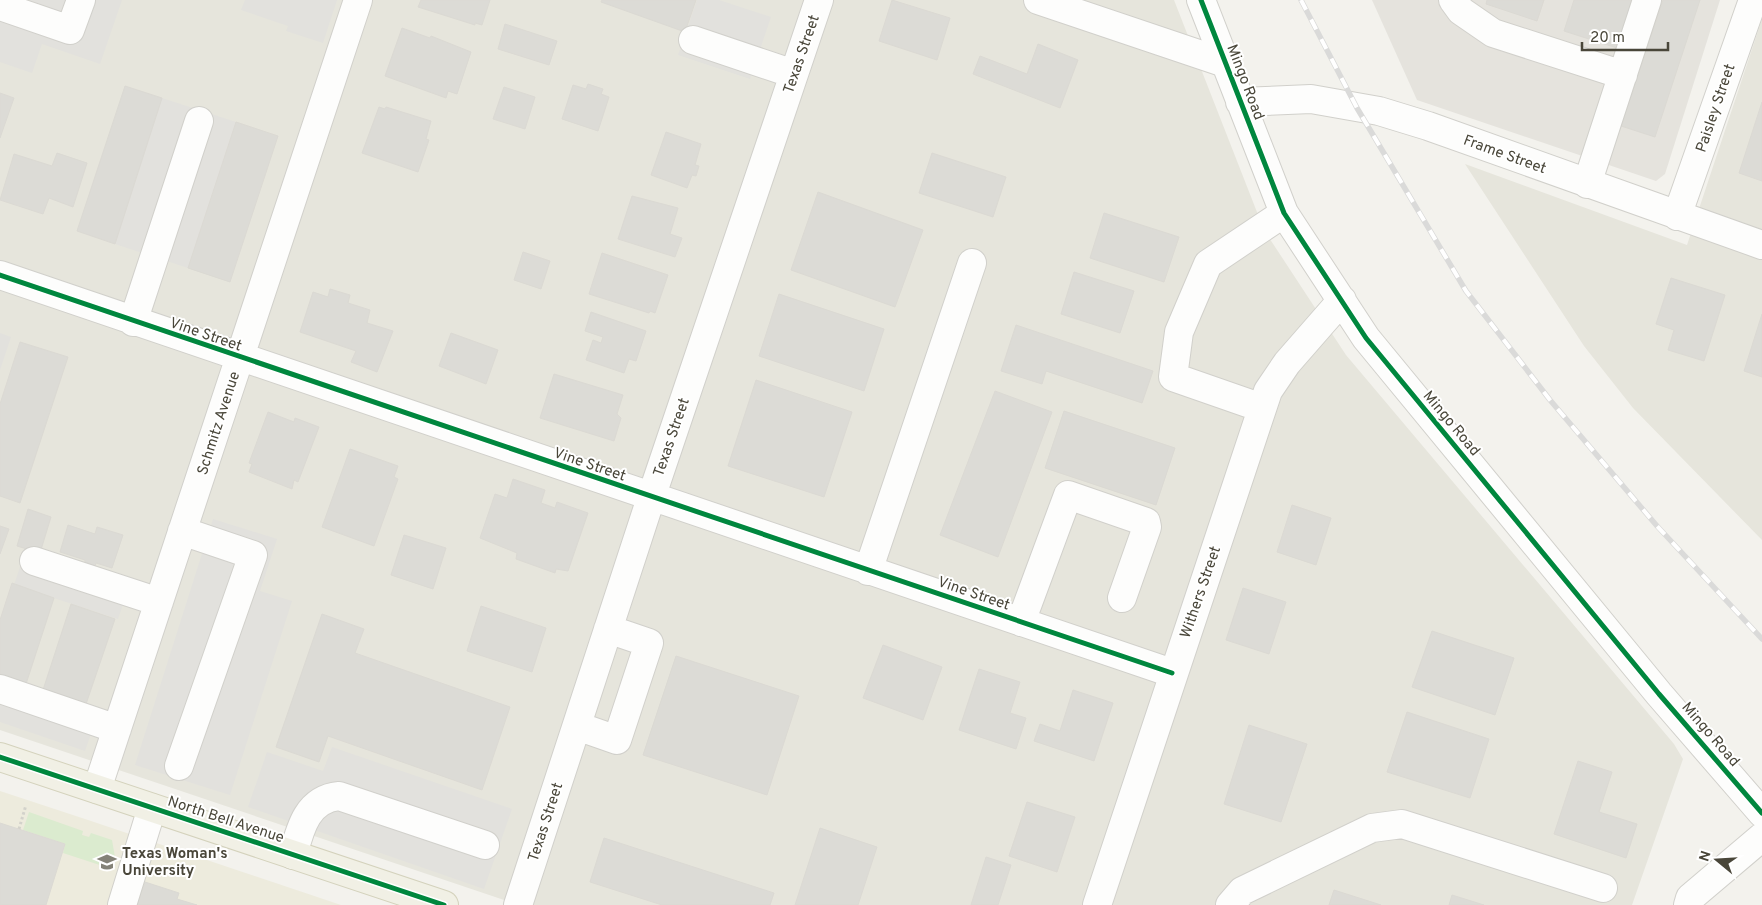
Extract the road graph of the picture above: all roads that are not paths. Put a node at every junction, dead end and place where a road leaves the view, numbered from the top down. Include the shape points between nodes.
1 (81, 0) edge
2 (358, 0) edge
3 (819, 0) edge
4 (1038, 0) edge
5 (1201, 0) edge
6 (1647, 0) edge
7 (1753, 0) edge
8 (0, 6) edge
9 (1467, 6) edge
10 (693, 40) dead end
11 (1225, 63) junction
12 (794, 74) junction
13 (1623, 75) junction
14 (1240, 102) junction
15 (199, 121) dead end
16 (1587, 184) junction
17 (1284, 213) junction
18 (1677, 216) junction
19 (1762, 245) edge
20 (972, 263) dead end
21 (1, 277) edge
22 (1342, 300) junction
23 (133, 322) junction
24 (239, 358) junction
25 (1262, 408) junction
26 (651, 498) junction
27 (182, 531) junction
28 (34, 562) dead end
29 (868, 571) junction
30 (1122, 598) dead end
31 (159, 602) junction
32 (1020, 622) junction
33 (608, 629) junction
34 (1172, 673) junction
35 (0, 689) edge
36 (577, 726) junction
37 (117, 729) junction
38 (0, 757) edge
39 (179, 766) dead end
40 (97, 789) junction
41 (152, 808) junction
42 (1762, 813) edge
43 (1762, 836) edge
44 (485, 845) dead end
45 (292, 855) junction
46 (1603, 888) dead end
47 (122, 905) edge
48 (444, 905) edge
49 (518, 905) edge
50 (1097, 905) edge
51 (1230, 905) edge
52 (1688, 905) edge

1 - 8 street via 70,30
2 - 24 street, Schmitz Avenue
3 - 12 street, Texas Street
4 - 11 street
5 - 11 street, Mingo Road
6 - 13 street
7 - 18 street, Paisley Street
9 - 13 street via 1493,33
10 - 12 street
11 - 14 street, Mingo Road
12 - 26 street, Texas Street
13 - 16 street
14 - 16 street, Frame Street via 1311,99 1379,111
14 - 17 street, Mingo Road
15 - 23 street
16 - 18 street, Frame Street
17 - 22 street, Mingo Road
17 - 25 street via 1208,264 1179,332 1172,377
18 - 19 street, Frame Street
20 - 29 street
21 - 23 street, Vine Street
22 - 25 street, Withers Street via 1287,363 1268,391
22 - 42 street, Mingo Road via 1366,338 1659,694
23 - 24 street, Vine Street
24 - 26 street, Vine Street
24 - 27 street, Schmitz Avenue
25 - 34 street, Withers Street
26 - 29 street, Vine Street
26 - 33 street, Texas Street
27 - 31 street, Schmitz Avenue
27 - 39 street via 253,555
28 - 31 street
29 - 32 street, Vine Street
30 - 32 street via 1146,522 1068,495
31 - 37 street, Schmitz Avenue
32 - 34 street, Vine Street
33 - 36 street, Texas Street
33 - 36 street via 649,643 617,740
34 - 50 street, Withers Street
35 - 37 street
36 - 49 street, Texas Street
37 - 40 street, Schmitz Avenue
38 - 40 main road, North Bell Avenue
40 - 41 main road, North Bell Avenue
41 - 45 main road, North Bell Avenue
41 - 47 street
43 - 52 street via 1690,898
44 - 45 street via 339,796 320,802 304,818
45 - 48 main road, North Bell Avenue
46 - 51 street via 1402,824 1372,828 1242,891

